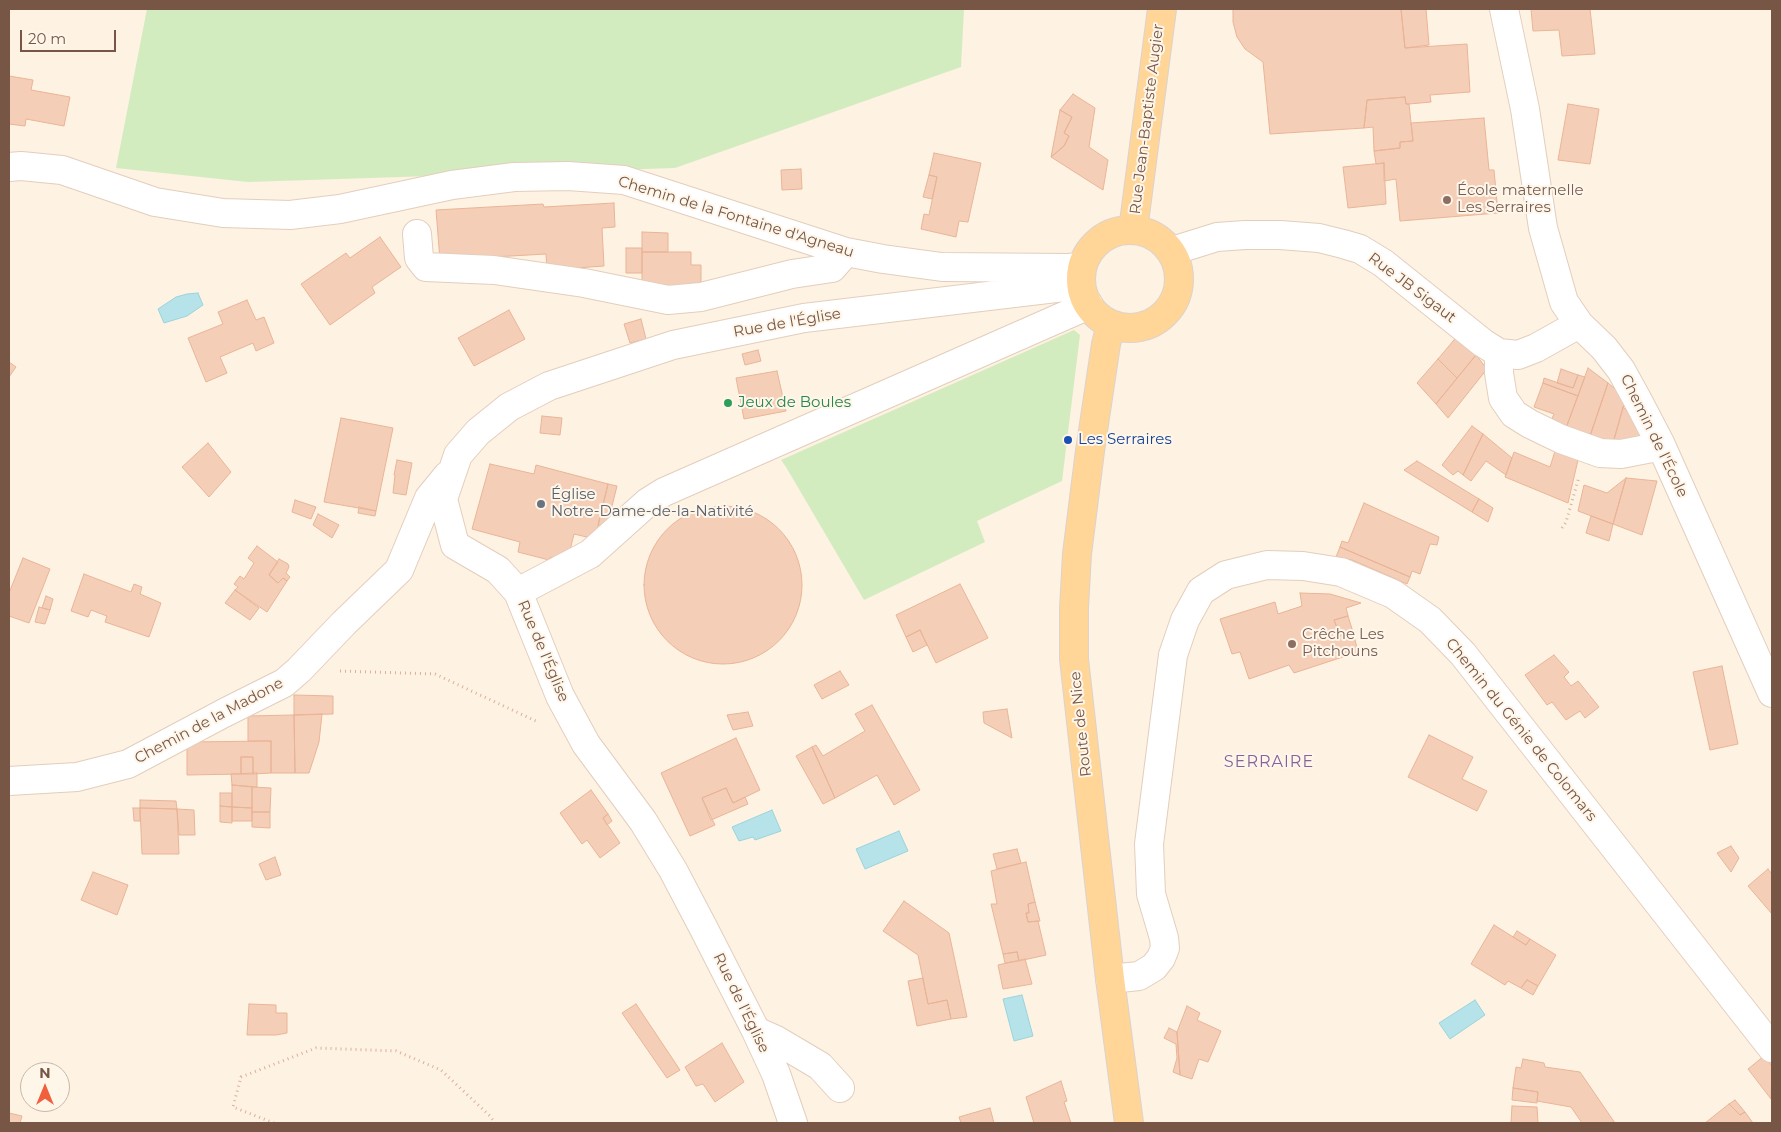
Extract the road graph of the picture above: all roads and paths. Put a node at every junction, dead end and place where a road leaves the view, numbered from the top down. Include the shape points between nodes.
1 (1162, 9) edge
2 (1504, 9) edge
3 (9, 167) edge
4 (1133, 230) junction
5 (417, 234) dead end
6 (1172, 251) junction
7 (846, 252) junction
8 (1084, 286) junction
9 (1579, 324) junction
10 (1111, 325) junction
11 (1499, 353) junction
12 (1660, 443) junction
13 (1588, 449) junction
14 (454, 467) junction
15 (1562, 528) dead end
16 (518, 592) junction
17 (299, 670) junction
18 (1772, 693) edge
19 (541, 723) dead end
20 (9, 781) edge
21 (1110, 979) junction
22 (756, 1031) junction
23 (1772, 1048) edge
24 (840, 1088) dead end
25 (274, 1123) edge
26 (495, 1123) edge
27 (792, 1123) edge
28 (1129, 1123) edge

1 - 4 main road, Rue Jean-Baptiste Augier
2 - 9 street, Chemin de l'École via 1525,109 1543,228 1564,302
3 - 7 street, Chemin de la Fontaine d'Agneau via 62,170 155,202 223,213 290,215 514,177 624,180
4 - 6 main road via 1157,237
4 - 8 main road via 1120,231 1096,243 1088,254
5 - 7 street via 419,258 426,267 494,270 668,300 700,297 792,274 832,268
6 - 10 main road via 1180,282 1171,307 1162,317 1138,328
6 - 11 street, Rue JB Sigaut via 1217,237 1245,235 1309,237 1360,249 1383,262
7 - 8 street, Chemin de la Fontaine d'Agneau via 942,267 1068,268
8 - 10 main road via 1094,313
8 - 14 street, Rue de l'Église via 804,318 673,344 549,386 510,407 478,432 458,455
8 - 16 street via 664,492 648,502 590,554
9 - 11 street via 1518,355
9 - 12 street, Chemin de l'École via 1622,370
10 - 21 main road, Route de Nice via 1084,495 1074,608 1077,699
11 - 13 street via 1503,398 1514,414
12 - 13 street via 1652,448 1622,454
12 - 18 street, Chemin de l'École
13 - 15 path
14 - 16 street, Rue de l'Église via 443,499 455,545 498,570
14 - 17 street, Chemin de la Madone via 429,498 399,570
16 - 22 street, Rue de l'Église via 565,704 586,744 643,821 673,870
17 - 19 path via 435,674
17 - 20 street, Chemin de la Madone via 284,683 128,764 77,777
21 - 23 street, Chemin du Génie de Colomars via 1140,976 1154,967 1165,948 1151,894 1149,844 1173,655 1184,620 1201,591 1226,576 1267,565 1303,566 1341,572 1393,594 1430,620 1463,654
21 - 28 main road, Route de Nice
22 - 24 street via 820,1066
22 - 27 street, Rue de l'Église via 776,1074
25 - 26 path via 233,1107 241,1077 316,1048 396,1051 441,1070

